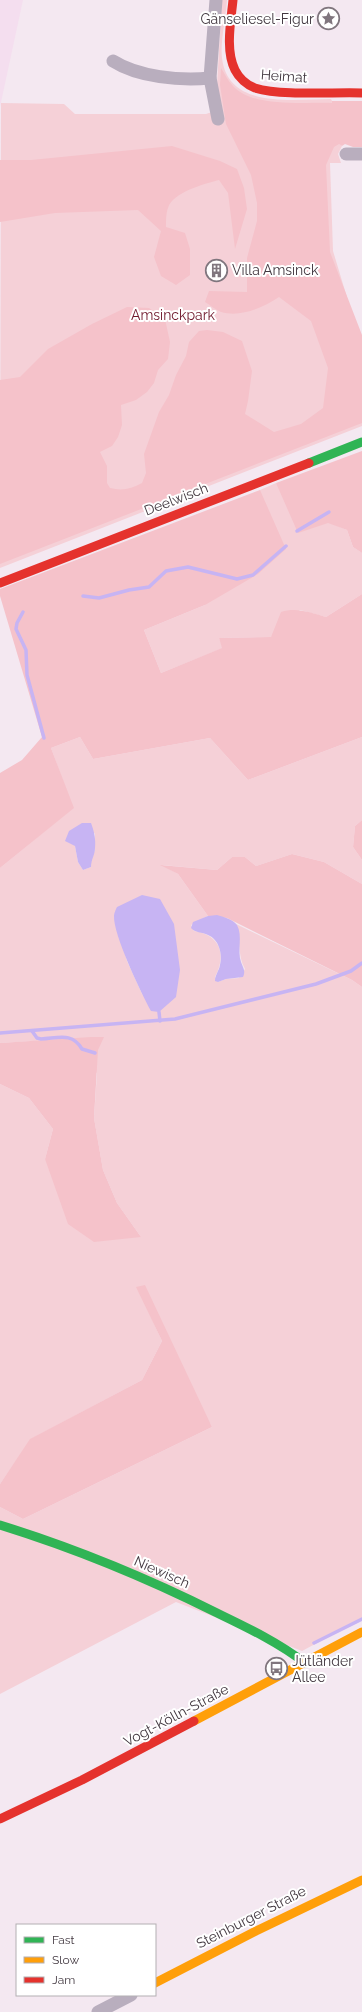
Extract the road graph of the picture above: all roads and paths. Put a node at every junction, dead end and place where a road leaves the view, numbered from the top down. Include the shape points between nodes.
1 (216, 0) edge
2 (234, 0) edge
3 (113, 61) dead end
4 (210, 78) junction
5 (362, 93) edge
6 (218, 119) dead end
7 (346, 154) dead end
8 (362, 154) edge
9 (362, 442) edge
10 (0, 583) edge
11 (0, 1524) edge
12 (362, 1632) edge
13 (305, 1663) junction
14 (0, 1819) edge
15 (362, 1880) edge
16 (156, 1982) edge
17 (129, 1996) edge
18 (98, 2012) edge

1 - 4 street
2 - 5 street, Heimat via 231,61 234,70 246,84 270,91
3 - 4 street via 137,72 180,79
4 - 6 street
7 - 8 street
9 - 10 street, Deelwisch
11 - 13 street, Niewisch via 40,1536 90,1556 195,1602 290,1651
12 - 13 street, Vogt-Kölln-Straße
13 - 14 street, Vogt-Kölln-Straße via 82,1780
15 - 16 street, Steinburger Straße
17 - 18 street

